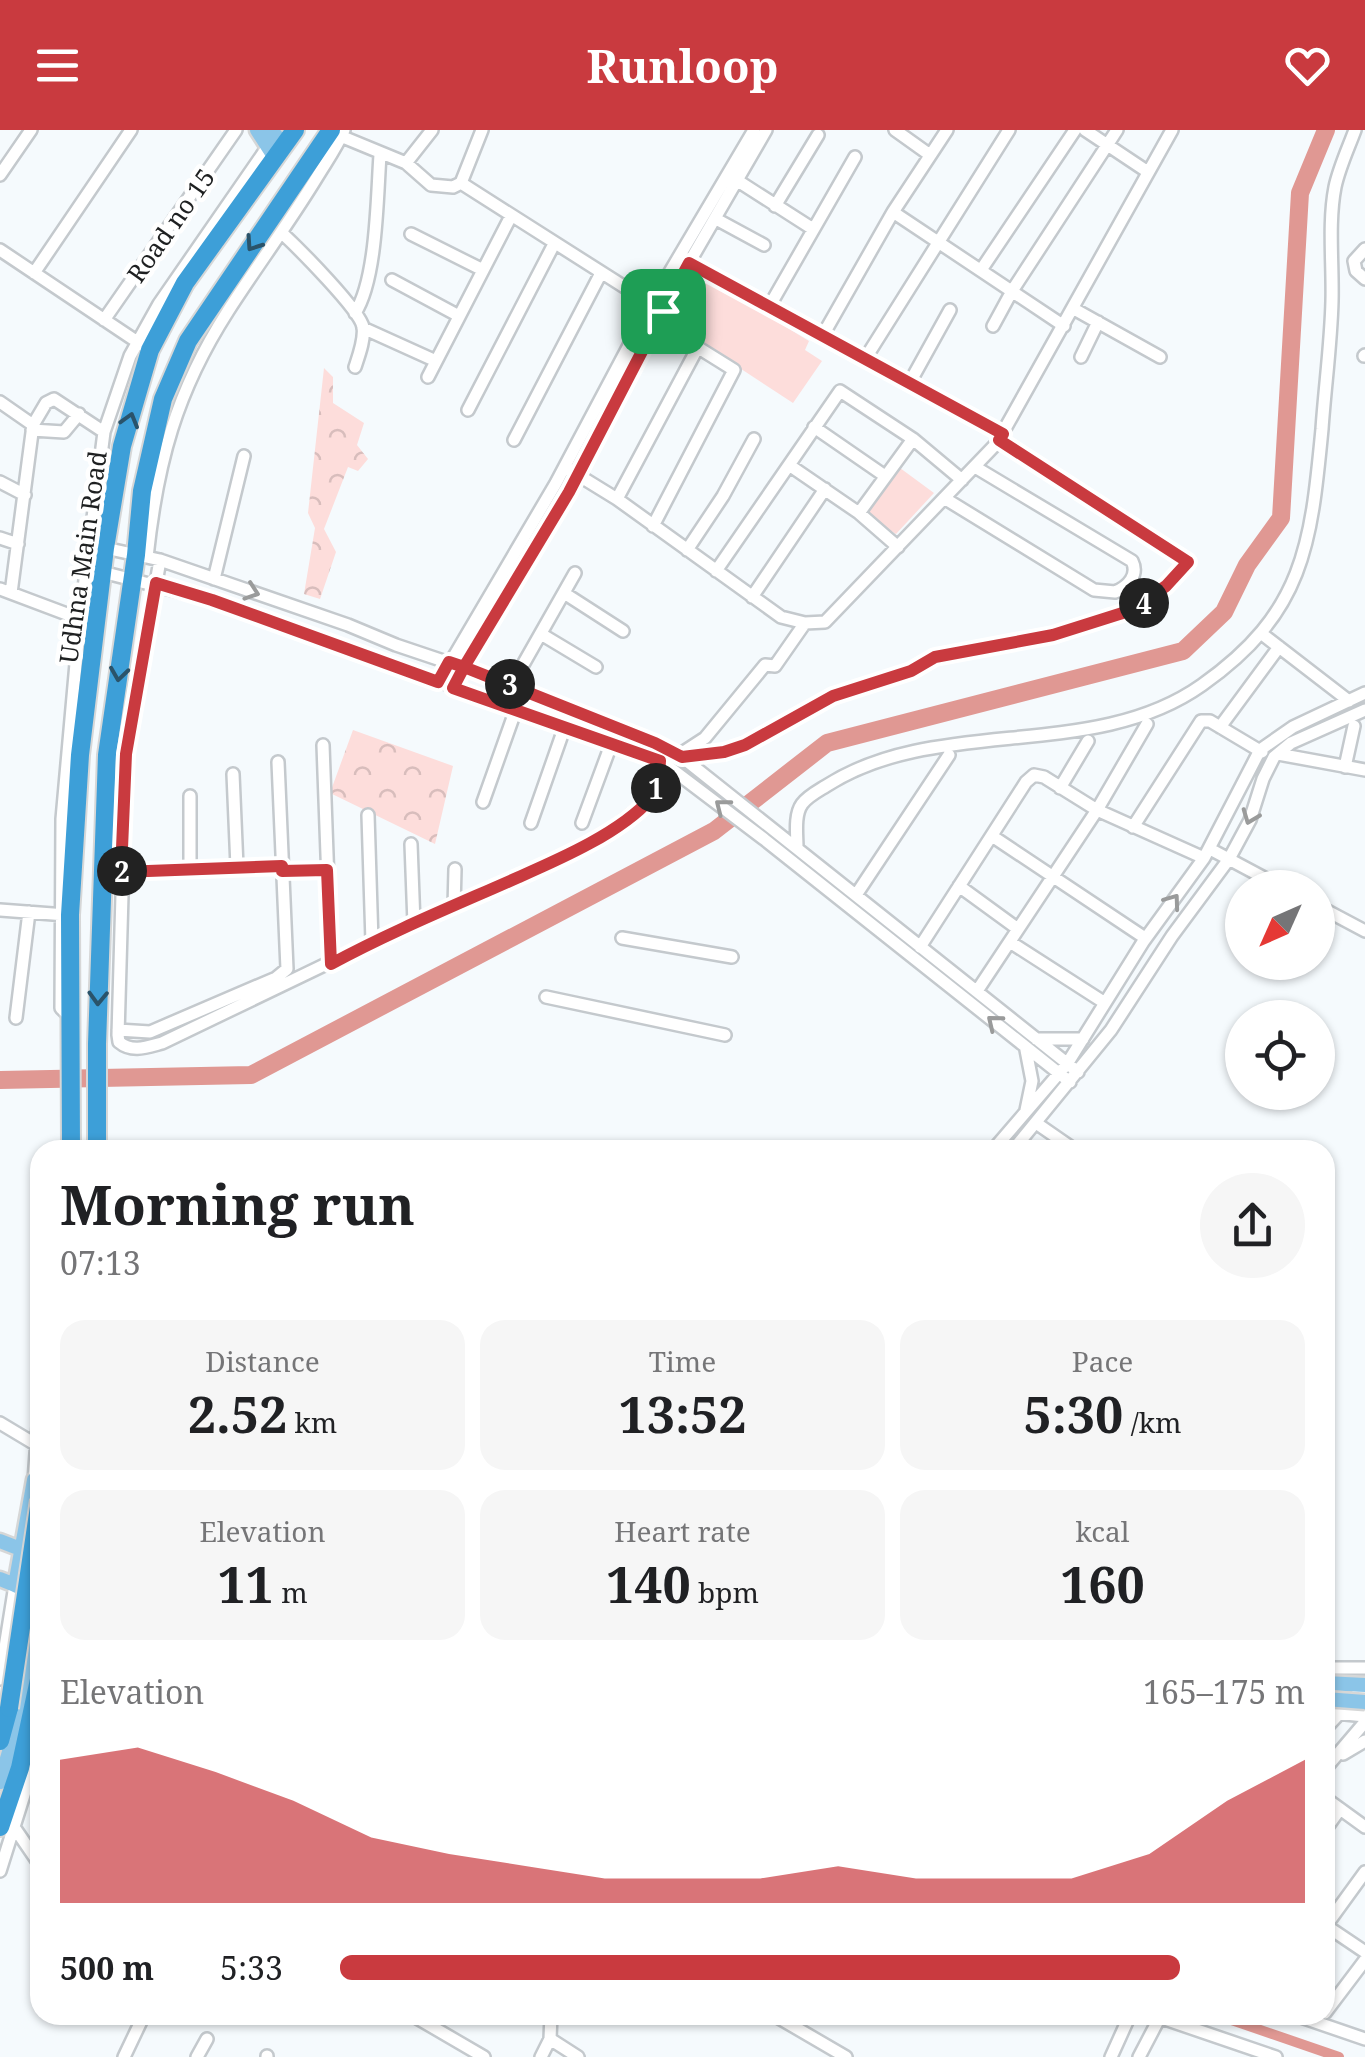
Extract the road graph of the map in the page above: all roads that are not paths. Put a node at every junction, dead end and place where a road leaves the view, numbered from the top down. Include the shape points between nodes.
1 (31, 130) edge
2 (130, 130) edge
3 (236, 130) edge
4 (256, 130) edge
5 (432, 130) edge
6 (482, 130) edge
7 (754, 130) edge
8 (766, 130) edge
9 (895, 130) edge
10 (947, 130) edge
11 (1009, 130) edge
12 (1076, 130) edge
13 (1085, 130) edge
14 (1117, 130) edge
15 (1172, 130) edge
16 (1355, 130) edge
17 (336, 132) edge
18 (818, 134) dead end
19 (278, 139) edge
20 (1106, 146) junction
21 (930, 154) junction
22 (380, 155) junction
23 (855, 156) dead end
24 (406, 163) junction
25 (305, 171) junction
26 (1148, 172) junction
27 (0, 175) edge
28 (738, 180) junction
29 (461, 183) junction
30 (775, 206) junction
31 (893, 212) junction
32 (511, 216) junction
33 (716, 220) junction
34 (814, 229) junction
35 (283, 234) junction
36 (411, 234) dead end
37 (938, 240) junction
38 (554, 244) junction
39 (764, 245) dead end
40 (1365, 248) edge
41 (0, 250) edge
42 (689, 263) junction
43 (483, 270) junction
44 (981, 270) junction
45 (34, 273) junction
46 (601, 274) junction
47 (1365, 279) edge
48 (392, 280) dead end
49 (1012, 291) junction
50 (651, 304) junction
51 (768, 306) junction
52 (1074, 308) junction
53 (950, 310) dead end
54 (356, 314) junction
55 (459, 316) junction
56 (660, 316) junction
57 (104, 320) junction
58 (1098, 322) junction
59 (993, 326) dead end
60 (1064, 326) junction
61 (363, 328) junction
62 (823, 335) junction
63 (144, 346) junction
64 (698, 349) junction
65 (1081, 356) dead end
66 (1160, 357) dead end
67 (865, 359) junction
68 (436, 361) junction
69 (356, 367) dead end
70 (428, 378) dead end
71 (909, 384) junction
72 (0, 402) edge
73 (468, 410) dead end
74 (79, 414) junction
75 (814, 426) junction
76 (32, 428) junction
77 (104, 432) junction
78 (1001, 437) junction
79 (754, 439) dead end
80 (913, 439) junction
81 (514, 440) dead end
82 (244, 456) dead end
83 (789, 466) junction
84 (564, 467) junction
85 (974, 467) junction
86 (578, 473) junction
87 (885, 476) junction
88 (962, 480) junction
89 (0, 482) edge
90 (825, 489) junction
91 (26, 494) junction
92 (944, 498) junction
93 (617, 499) junction
94 (860, 512) junction
95 (654, 526) junction
96 (0, 538) edge
97 (18, 544) junction
98 (898, 546) junction
99 (105, 548) junction
100 (687, 550) junction
101 (147, 557) junction
102 (716, 571) junction
103 (102, 572) junction
104 (576, 572) dead end
105 (132, 578) junction
106 (214, 579) junction
107 (156, 583) junction
108 (6, 591) edge
109 (564, 593) junction
110 (752, 597) junction
111 (80, 619) junction
112 (806, 624) junction
113 (623, 631) dead end
114 (541, 634) junction
115 (1262, 634) junction
116 (1279, 647) junction
117 (449, 662) junction
118 (464, 667) junction
119 (596, 667) dead end
120 (438, 682) junction
121 (512, 684) junction
122 (453, 688) junction
123 (1365, 693) edge
124 (1348, 701) junction
125 (516, 709) junction
126 (1365, 710) edge
127 (1148, 724) dead end
128 (566, 726) junction
129 (1354, 726) dead end
130 (1220, 727) junction
131 (1088, 741) dead end
132 (612, 742) junction
133 (323, 745) dead end
134 (1260, 750) junction
135 (949, 754) dead end
136 (1275, 757) junction
137 (683, 758) junction
138 (660, 761) junction
139 (278, 762) dead end
140 (1345, 767) junction
141 (1365, 770) edge
142 (234, 774) dead end
143 (1060, 788) junction
144 (190, 796) dead end
145 (483, 802) dead end
146 (1097, 810) junction
147 (368, 815) dead end
148 (531, 823) dead end
149 (582, 823) dead end
150 (1133, 828) junction
151 (768, 834) junction
152 (992, 836) junction
153 (411, 844) dead end
154 (797, 848) junction
155 (1207, 854) junction
156 (1228, 859) junction
157 (237, 867) junction
158 (282, 868) junction
159 (456, 868) dead end
160 (190, 869) junction
161 (327, 870) junction
162 (1249, 870) edge
163 (112, 871) junction
164 (1054, 876) junction
165 (959, 886) junction
166 (856, 895) junction
167 (454, 906) junction
168 (0, 910) edge
169 (29, 912) junction
170 (65, 914) junction
171 (1335, 915) edge
172 (414, 924) junction
173 (1018, 929) junction
174 (1365, 931) edge
175 (622, 938) dead end
176 (1146, 938) junction
177 (372, 942) junction
178 (1010, 942) junction
179 (920, 948) junction
180 (732, 957) dead end
181 (331, 964) junction
182 (977, 991) junction
183 (546, 997) dead end
184 (1105, 1003) junction
185 (16, 1018) dead end
186 (118, 1030) junction
187 (726, 1035) dead end
188 (1036, 1038) junction
189 (1082, 1039) junction
190 (1024, 1046) junction
191 (1068, 1073) junction
192 (1025, 1114) junction
193 (1036, 1124) junction
194 (72, 1140) edge
195 (97, 1140) edge
196 (1003, 1140) edge
197 (1022, 1140) edge
198 (1060, 1140) edge
199 (0, 1423) edge
200 (30, 1441) edge
201 (30, 1514) edge
202 (0, 1541) edge
203 (23, 1550) junction
204 (30, 1567) edge
205 (7, 1582) edge
206 (30, 1592) edge
207 (30, 1649) edge
208 (1335, 1668) edge
209 (1365, 1668) edge
210 (0, 1678) edge
211 (1335, 1684) edge
212 (1365, 1685) edge
213 (1335, 1700) edge
214 (1365, 1702) edge
215 (1335, 1712) edge
216 (1339, 1712) junction
217 (1335, 1717) edge
218 (1365, 1719) edge
219 (30, 1728) edge
220 (0, 1741) edge
221 (1365, 1741) edge
222 (1335, 1756) edge
223 (1335, 1760) edge
224 (30, 1769) edge
225 (0, 1782) edge
226 (1335, 1805) edge
227 (1340, 1809) junction
228 (1335, 1816) edge
229 (7, 1826) edge
230 (1365, 1827) edge
231 (30, 1853) edge
232 (0, 1871) edge
233 (1365, 1872) edge
234 (1335, 1912) edge
235 (1335, 1932) edge
236 (1365, 1952) edge
237 (1365, 1960) edge
238 (1335, 2000) edge
239 (1335, 2024) edge
240 (139, 2025) edge
241 (429, 2025) edge
242 (551, 2025) edge
243 (791, 2025) edge
244 (1125, 2025) edge
245 (1154, 2025) edge
246 (1184, 2025) edge
247 (207, 2039) dead end
248 (550, 2039) junction
249 (1365, 2039) edge
250 (124, 2057) edge
251 (197, 2057) edge
252 (484, 2057) edge
253 (541, 2057) edge
254 (578, 2057) edge
255 (846, 2057) edge
256 (1111, 2057) edge
257 (1139, 2057) edge
258 (1276, 2057) edge

1 - 27 street
2 - 45 street
3 - 57 street, Road no 15
4 - 19 main road
5 - 24 street
6 - 29 street
7 - 50 street
8 - 28 street
9 - 21 street
10 - 21 street
11 - 37 street
12 - 44 street
13 - 20 street
14 - 20 street
15 - 26 street
16 - 115 street via 1334,191 1332,318 1311,532
17 - 22 street
17 - 25 highway
17 - 35 street
18 - 30 street
19 - 25 highway
19 - 63 highway, Udhna Main Road
20 - 26 street
20 - 49 street
21 - 31 street
22 - 24 street
22 - 54 street via 375,230
23 - 34 street
24 - 29 street via 431,185
25 -> 101 highway via 188,342 170,384 142,491
26 - 52 street
28 - 30 street
28 - 33 street
29 - 32 street
30 - 34 street
31 - 37 street
31 - 62 street
32 - 38 street
32 - 43 street
33 - 39 street
33 - 42 street
34 - 51 street
35 - 54 street
35 - 101 street via 229,309 184,393 154,488
36 - 43 street
37 - 44 street
37 - 67 street
38 - 46 street
38 - 73 street
40 - 47 street via 1354,260
41 - 45 street
42 - 51 street
42 - 56 street
43 - 55 street
44 - 49 street
45 - 57 street
46 - 50 street
46 - 81 street
48 - 55 street
49 - 59 street
49 - 60 street
50 - 56 street
50 - 84 street
51 - 62 street
52 - 58 street
52 - 60 street
53 - 71 street
54 - 61 street
55 - 68 street
56 - 64 street
56 - 86 street
57 - 63 street
58 - 65 street
58 - 66 street
60 - 78 street
61 - 68 street
61 - 69 street
62 - 67 street
63 - 77 street
99 -> 63 highway, Udhna Main Road
64 - 93 street
64 - 95 street via 734,370
67 - 71 street
68 - 70 street
71 - 78 street
72 - 76 street
74 - 76 street via 64,432
74 - 76 street via 51,399
74 - 77 street
75 - 80 street via 840,391
75 - 83 street
75 - 87 street
76 - 91 street
77 - 111 street
78 - 85 street
78 - 137 street via 1188,562 1184,569 1132,610 1053,635 935,657 833,696 745,745
79 - 100 street
80 - 87 street
80 - 88 street
82 - 106 street
83 - 90 street
83 - 102 street
84 - 86 street
84 - 117 street
85 - 88 street
85 - 92 street via 1132,561 1131,580 1116,592 1094,590
86 - 93 street
86 - 118 street
87 - 94 street
88 - 92 street
89 - 91 street
90 - 94 street
90 - 110 street
91 - 97 street
92 - 98 street
93 - 95 street
94 - 98 street
95 - 100 street
96 - 97 street
97 - 108 street
98 - 112 street via 825,622
99 - 101 street
99 - 103 highway, Udhna Main Road
100 - 102 street
101 - 105 highway
101 - 106 street
101 - 107 street
102 - 110 street
103 - 105 street
103 - 170 highway, Udhna Main Road
104 - 109 street
105 - 107 street
105 -> 163 highway via 107,755
106 -> 117 street
107 - 120 street
107 - 163 street
108 - 111 street
109 - 113 street
109 - 114 street
110 - 112 street via 780,618
111 - 170 street via 62,819
112 - 137 street via 776,666 765,666
114 - 119 street
114 - 121 street
115 - 116 street
115 - 154 street via 1202,685 1158,709 1106,725 954,745 847,772 802,804
116 - 124 street
116 - 130 street
117 - 118 street
117 - 120 street
118 - 121 street
118 - 122 street
120 - 122 street
121 - 137 street
122 - 125 street
123 - 124 street
124 - 134 street
125 - 128 street
125 - 145 street
126 - 136 street via 1291,743
127 - 146 street
128 - 132 street
128 - 148 street
129 - 140 street
130 - 134 street
130 - 150 street via 1210,721 1197,725
131 - 143 street
132 - 138 street
132 - 149 street
133 - 161 street
134 - 136 street
134 - 155 street
135 - 166 street
136 - 140 street
136 -> 156 street
137 - 151 street
151 -> 138 street
138 - 167 street via 650,800 604,835
139 - 158 street
140 - 141 street
142 - 157 street
143 - 146 street
143 - 152 street via 1030,777
144 - 160 street
146 - 150 street
146 - 164 street
147 - 177 street
150 - 155 street
151 - 154 street
190 -> 151 street
152 - 164 street
152 - 165 street
153 - 172 street
154 - 166 street
155 - 156 street
176 -> 155 street
156 - 162 street
156 - 191 street
157 - 158 street
157 - 160 street
158 - 161 street
158 - 186 street via 288,964 283,974 150,1032
159 - 167 street
160 - 163 street
161 - 181 street
163 - 186 street
163 -> 195 highway via 97,1044
164 - 173 street
164 - 176 street
165 - 173 street
165 - 179 street
166 - 179 street
167 - 172 street
168 - 169 street
169 - 170 street
169 - 185 street
170 - 194 highway, Udhna Main Road
171 - 174 street
172 - 177 street
173 - 178 street
175 - 180 street
176 - 184 street
177 - 181 street
178 - 182 street
178 - 184 street
179 - 182 street
181 - 186 street via 162,1043 126,1048
182 - 188 street
183 - 187 street
184 - 189 street
188 - 189 street
188 - 191 street
189 - 191 street
190 - 191 street
190 - 192 street via 1032,1081
191 - 192 street
191 - 193 street
192 - 196 street
193 - 197 street
193 - 198 street
199 - 200 street
201 - 203 main road
202 - 203 main road
203 - 205 main road
204 - 220 highway, bridge
205 - 206 main road
205 - 210 street
207 - 225 main road
208 - 209 street
211 - 212 main road
212 - 216 street
213 - 214 main road, bridge
215 - 216 street
216 - 217 street
216 - 218 street
218 - 222 street
219 - 229 highway
221 - 223 street
224 - 229 street
226 - 227 street
227 - 228 street
227 - 230 street
229 - 231 street
229 - 232 street
233 - 234 street
235 - 236 street
237 - 238 street
239 - 249 street
240 - 250 street
241 - 252 street
242 - 248 street
243 - 255 street
244 - 256 street
245 - 257 street
246 - 258 street
247 - 251 street
248 - 253 street
248 - 254 street

